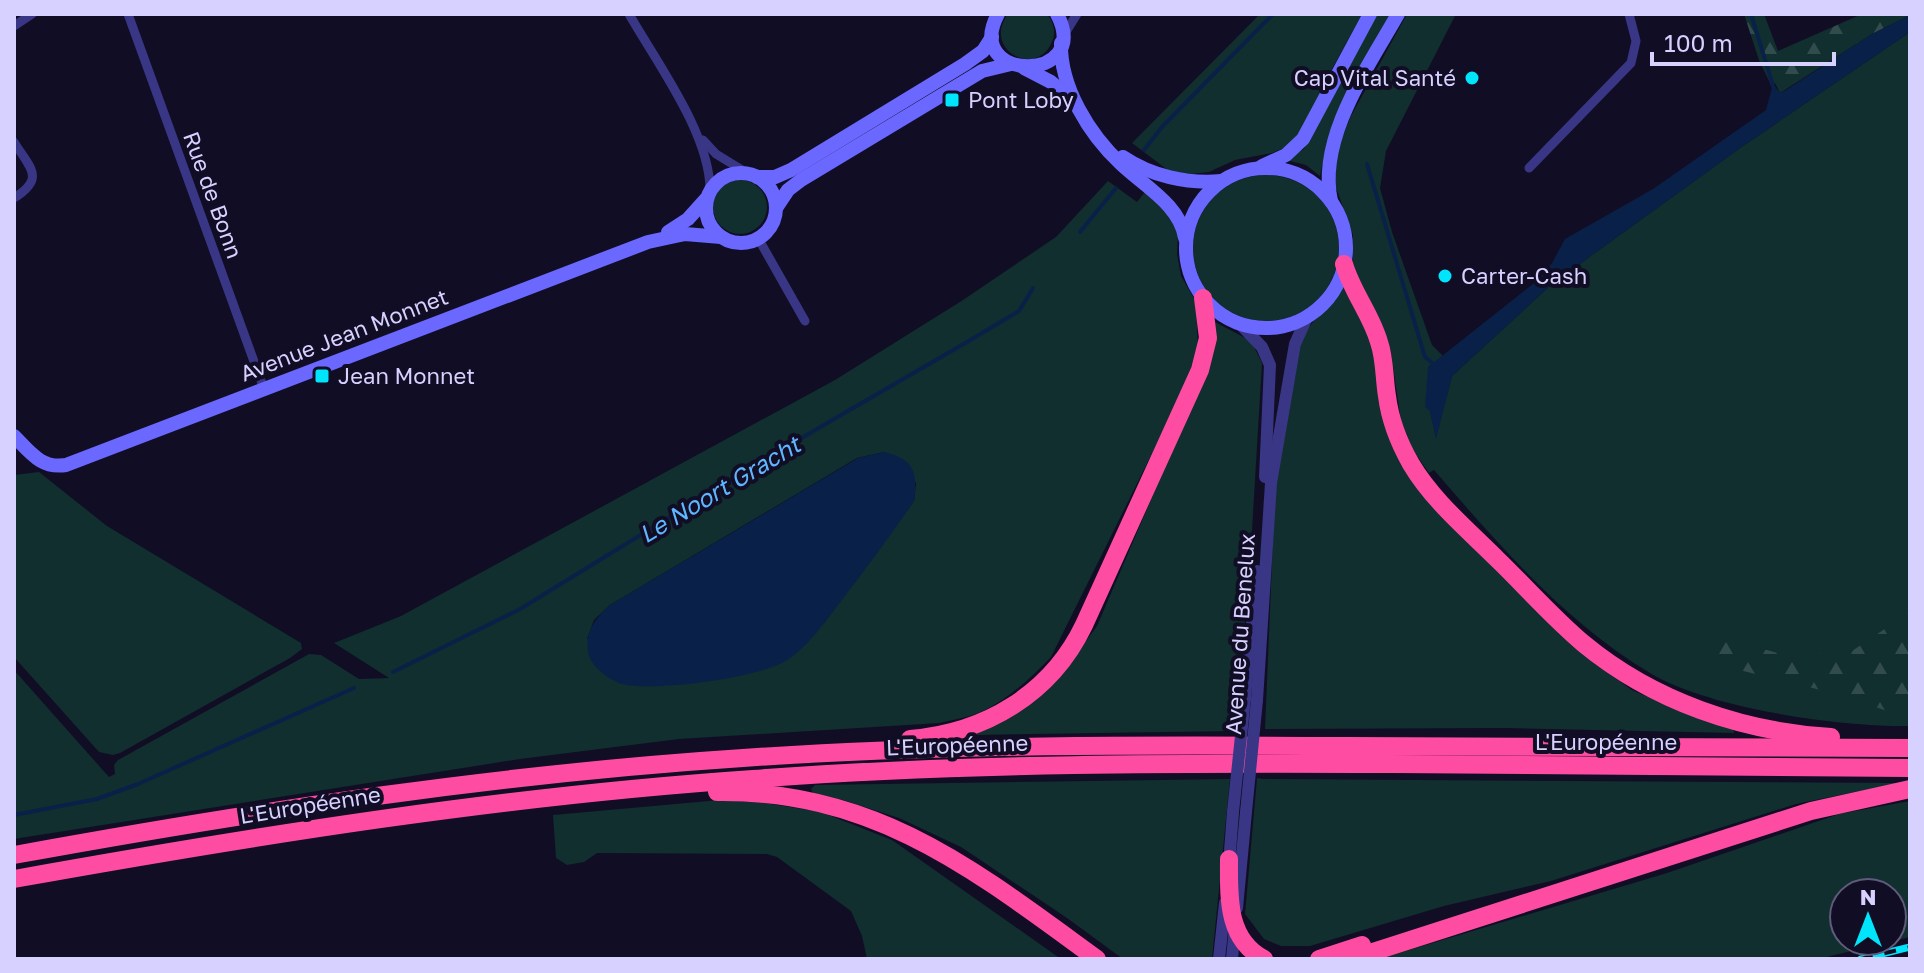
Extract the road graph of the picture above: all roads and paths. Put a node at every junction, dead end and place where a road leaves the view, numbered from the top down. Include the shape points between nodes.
1 (32, 14) edge
2 (128, 14) edge
3 (629, 14) edge
4 (1057, 14) edge
5 (1077, 14) edge
6 (1370, 14) edge
7 (1398, 14) edge
8 (1629, 14) edge
9 (996, 16) edge
10 (14, 26) edge
11 (992, 37) junction
12 (1062, 40) junction
13 (1017, 66) junction
14 (1078, 106) junction
15 (698, 134) junction
16 (1103, 141) junction
17 (14, 142) edge
18 (1529, 168) dead end
19 (1254, 169) junction
20 (752, 175) junction
21 (1222, 181) junction
22 (708, 194) junction
23 (14, 198) edge
24 (1332, 202) junction
25 (776, 208) junction
26 (721, 237) junction
27 (758, 238) junction
28 (1186, 240) junction
29 (648, 242) junction
30 (1344, 264) junction
31 (1203, 298) junction
32 (1308, 315) junction
33 (805, 321) dead end
34 (1239, 323) junction
35 (264, 389) junction
36 (14, 436) edge
37 (1251, 699) junction
38 (1910, 738) edge
39 (1910, 748) edge
40 (652, 765) junction
41 (1910, 768) edge
42 (1910, 789) edge
43 (543, 798) junction
44 (1240, 812) junction
45 (890, 827) junction
46 (14, 855) edge
47 (1229, 859) junction
48 (14, 879) edge
49 (1583, 884) junction
50 (1235, 925) junction
51 (1080, 959) edge
52 (1097, 959) edge
53 (1219, 959) edge
54 (1232, 959) edge
55 (1264, 959) edge
56 (1319, 959) edge
57 (1351, 959) edge

1 - 10 street
2 - 35 street, Rue de Bonn
3 - 15 street
4 - 12 main road
5 - 12 street
6 - 19 main road via 1303,139 1286,155
7 - 24 main road via 1353,95 1335,142 1328,176
8 - 18 street via 1636,41 1631,63
9 - 11 main road
11 - 13 main road via 997,52
11 - 20 main road via 971,60 791,170 775,177
12 - 13 main road via 1047,62
12 - 14 main road via 1064,73
13 - 14 main road via 1051,82
13 - 25 main road via 982,71 801,180
14 - 16 main road
15 - 20 street via 716,154
15 - 22 street via 708,163
16 - 21 main road via 1153,172 1191,181
16 - 28 main road via 1177,215
17 - 23 street via 33,180
19 - 21 main road
19 - 24 main road via 1296,174
20 - 22 main road via 726,175
20 - 25 main road via 771,190
21 - 28 main road via 1196,208
22 - 26 main road via 708,220
22 - 29 main road, Avenue Jean Monnet via 684,223
24 - 30 main road via 1345,234
25 - 27 main road via 772,224
26 - 27 main road via 741,243
26 - 29 main road, Avenue Jean Monnet via 685,234
27 - 33 street
28 - 31 main road via 1190,272
29 - 35 main road, Avenue Jean Monnet
30 - 32 main road via 1330,295
30 - 38 highway via 1378,338 1391,416 1415,470 1450,512 1584,644 1657,692 1725,718 1800,734
31 - 34 main road
31 - 40 highway via 1208,338 1200,370 1080,635 1035,690 988,720 937,736
32 - 34 main road via 1276,327
32 - 37 street, Avenue du Benelux via 1295,344 1271,483
34 - 37 street, Avenue du Benelux via 1266,352 1271,372
35 - 36 main road, Avenue Jean Monnet via 71,463 41,462
37 - 44 street, Avenue du Benelux, bridge
39 - 40 highway, L'Européenne via 1042,746
40 - 46 highway, L'Européenne via 372,796
41 - 43 highway, L'Européenne via 1031,766 758,778
42 - 49 highway via 1824,807
43 - 45 highway via 756,793 825,804
43 - 48 highway, L'Européenne via 329,826
44 - 47 street, Avenue du Benelux
44 - 50 street, Avenue du Benelux
45 - 51 highway
45 - 52 highway via 962,863
47 - 50 highway
47 - 53 street, Avenue du Benelux
49 - 56 highway via 1452,917
49 - 57 highway
50 - 54 street, Avenue du Benelux
50 - 55 highway

